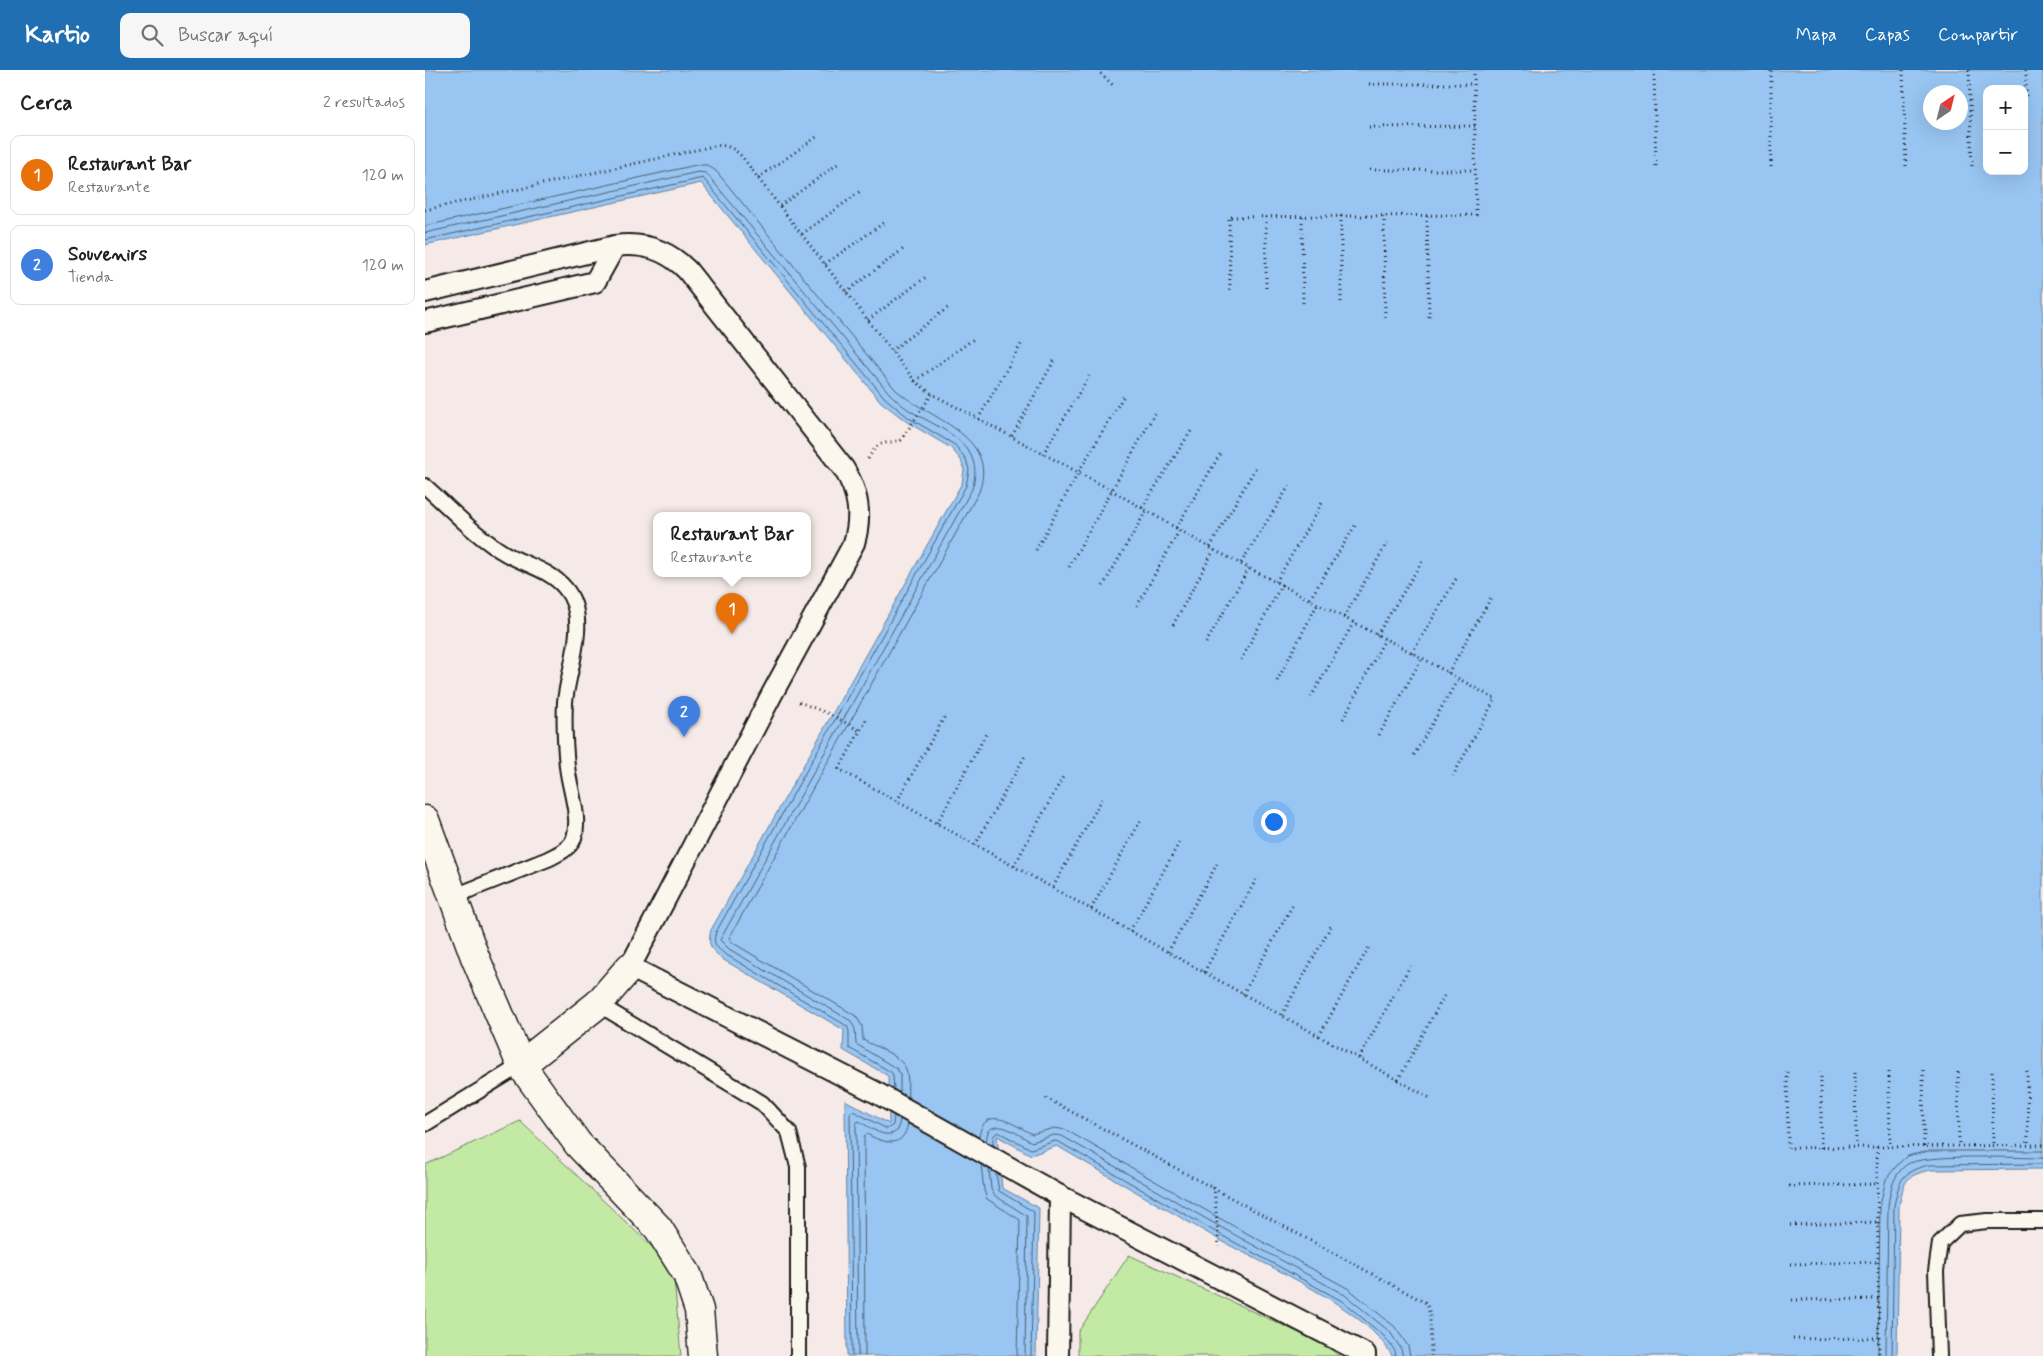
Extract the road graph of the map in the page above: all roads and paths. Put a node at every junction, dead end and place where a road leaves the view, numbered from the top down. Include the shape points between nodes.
1 (1097, 70) edge
2 (1474, 70) edge
3 (1654, 70) edge
4 (1771, 70) edge
5 (1903, 70) edge
6 (1969, 70) edge
7 (2026, 70) edge
8 (1369, 84) dead end
9 (1474, 84) junction
10 (2026, 85) edge
11 (1115, 88) dead end
12 (1475, 126) junction
13 (1369, 127) dead end
14 (818, 136) dead end
15 (839, 163) dead end
16 (1771, 167) dead end
17 (1906, 168) dead end
18 (1972, 168) dead end
19 (1371, 170) dead end
20 (1475, 170) junction
21 (1656, 170) dead end
22 (758, 178) junction
23 (862, 190) dead end
24 (779, 206) junction
25 (425, 210) edge
26 (1341, 216) junction
27 (1384, 216) junction
28 (1427, 216) junction
29 (1266, 217) junction
30 (1302, 217) junction
31 (885, 222) dead end
32 (802, 234) junction
33 (615, 246) junction
34 (906, 247) dead end
35 (825, 264) junction
36 (926, 277) dead end
37 (1230, 290) dead end
38 (1266, 290) dead end
39 (425, 292) edge
40 (846, 292) junction
41 (1341, 305) dead end
42 (950, 306) dead end
43 (1303, 306) dead end
44 (1429, 319) dead end
45 (868, 320) junction
46 (1385, 321) dead end
47 (425, 322) edge
48 (975, 338) dead end
49 (1023, 341) dead end
50 (891, 351) junction
51 (1055, 359) dead end
52 (1089, 376) dead end
53 (915, 381) junction
54 (932, 394) junction
55 (1123, 397) dead end
56 (1155, 413) dead end
57 (978, 419) junction
58 (1191, 431) dead end
59 (1011, 436) junction
60 (873, 451) dead end
61 (1222, 451) dead end
62 (1043, 454) junction
63 (1256, 467) dead end
64 (1078, 473) junction
65 (425, 486) edge
66 (1289, 486) dead end
67 (1111, 490) junction
68 (1322, 503) dead end
69 (1144, 509) junction
70 (1356, 524) dead end
71 (1178, 529) junction
72 (1389, 540) dead end
73 (1210, 546) junction
74 (1036, 550) dead end
75 (1214, 550) junction
76 (1423, 560) dead end
77 (1241, 563) junction
78 (1069, 567) dead end
79 (1249, 568) junction
80 (1456, 579) dead end
81 (1276, 582) junction
82 (1282, 584) junction
83 (1103, 586) dead end
84 (1492, 596) dead end
85 (1310, 599) junction
86 (1318, 603) junction
87 (1137, 606) dead end
88 (1344, 617) junction
89 (1354, 622) junction
90 (1173, 625) dead end
91 (1377, 635) junction
92 (1385, 639) junction
93 (1206, 643) dead end
94 (1412, 653) junction
95 (1422, 658) junction
96 (1241, 660) dead end
97 (1448, 673) junction
98 (1458, 679) junction
99 (1277, 681) dead end
100 (1311, 697) dead end
101 (832, 715) dead end
102 (945, 716) dead end
103 (1343, 719) dead end
104 (866, 720) dead end
105 (860, 730) junction
106 (986, 734) dead end
107 (1379, 735) dead end
108 (1413, 755) dead end
109 (1025, 756) dead end
110 (1453, 776) dead end
111 (1063, 777) dead end
112 (1101, 799) dead end
113 (897, 801) junction
114 (425, 820) edge
115 (1141, 820) dead end
116 (937, 823) junction
117 (1179, 843) dead end
118 (975, 845) junction
119 (1217, 864) dead end
120 (1014, 866) junction
121 (1256, 880) dead end
122 (1053, 887) junction
123 (452, 897) junction
124 (1294, 903) dead end
125 (1091, 909) junction
126 (1332, 924) dead end
127 (1131, 931) junction
128 (1370, 945) dead end
129 (1168, 952) junction
130 (1409, 966) dead end
131 (630, 967) junction
132 (1204, 972) junction
133 (1243, 994) junction
134 (1444, 996) dead end
135 (597, 1004) junction
136 (1282, 1015) junction
137 (1319, 1036) junction
138 (1359, 1058) junction
139 (521, 1065) junction
140 (1923, 1070) dead end
141 (2027, 1071) dead end
142 (1787, 1072) dead end
143 (1821, 1072) dead end
144 (1855, 1072) dead end
145 (1889, 1072) dead end
146 (1958, 1072) dead end
147 (1992, 1072) dead end
148 (1398, 1080) junction
149 (1046, 1098) dead end
150 (1431, 1098) dead end
151 (425, 1124) edge
152 (2029, 1145) junction
153 (2043, 1145) edge
154 (1959, 1146) junction
155 (1993, 1146) junction
156 (1856, 1147) junction
157 (1877, 1147) junction
158 (1890, 1147) junction
159 (1924, 1147) junction
160 (1821, 1148) junction
161 (1878, 1184) junction
162 (1789, 1186) dead end
163 (1214, 1187) junction
164 (1060, 1196) junction
165 (2043, 1221) edge
166 (1878, 1222) junction
167 (1789, 1225) dead end
168 (1219, 1239) dead end
169 (1878, 1262) junction
170 (1790, 1264) dead end
171 (1879, 1299) junction
172 (1792, 1300) dead end
173 (1879, 1338) junction
174 (1793, 1339) dead end
175 (703, 1356) edge
176 (798, 1356) edge
177 (1058, 1356) edge
178 (1365, 1356) edge
179 (1431, 1356) edge
180 (1879, 1356) edge
181 (1939, 1356) edge

1 - 11 path
2 - 9 path
3 - 21 path
4 - 16 path
5 - 17 path
6 - 18 path
7 - 10 path
8 - 9 path
9 - 12 path
12 - 13 path
12 - 20 path
14 - 22 path
15 - 24 path
19 - 20 path
20 - 28 path via 1476,215
22 - 24 path
22 - 25 path via 735,149 721,145
23 - 32 path
24 - 32 path
26 - 27 path
26 - 30 path
26 - 41 path
27 - 28 path
27 - 46 path
28 - 44 path
29 - 30 path
29 - 37 path via 1229,217
29 - 38 path
30 - 43 path
31 - 35 path
32 - 35 path
33 - 39 street
33 - 47 street via 595,282
33 - 131 street via 652,247 668,254 687,270 844,469 856,492 859,511 851,549
34 - 40 path
35 - 40 path
36 - 45 path
40 - 45 path
42 - 50 path
45 - 50 path
48 - 53 path
49 - 57 path
50 - 53 path
51 - 59 path
52 - 62 path
53 - 54 path
54 - 57 path
54 - 60 path via 901,440 879,445
55 - 64 path
56 - 67 path
57 - 59 path
58 - 69 path
59 - 62 path
61 - 71 path
62 - 64 path
63 - 73 path
64 - 67 path
64 - 74 path
65 - 123 lane via 484,539 546,572 565,588 575,609 578,635 565,702 567,766 576,822 573,839 555,856
66 - 77 path
67 - 69 path
67 - 78 path
68 - 81 path
69 - 71 path
69 - 83 path
70 - 85 path
71 - 73 path
71 - 87 path
72 - 88 path
73 - 75 path
75 - 77 path
75 - 90 path
76 - 91 path
77 - 79 path
79 - 81 path
79 - 93 path
80 - 94 path
81 - 82 path
82 - 85 path
82 - 96 path
84 - 97 path
85 - 86 path
86 - 88 path
86 - 99 path
88 - 89 path
89 - 91 path
89 - 100 path
91 - 92 path
92 - 94 path
92 - 103 path
94 - 95 path
95 - 97 path
95 - 107 path
97 - 98 path
98 - 108 path
98 - 110 path via 1495,699
101 - 105 path
102 - 113 path
104 - 105 path
105 - 113 path via 839,769
106 - 116 path
109 - 118 path
111 - 120 path
112 - 122 path
113 - 116 path
114 - 123 street
115 - 125 path
116 - 118 path
117 - 127 path
118 - 120 path
119 - 129 path
120 - 122 path
121 - 132 path
122 - 125 path
123 - 139 street
124 - 133 path
125 - 127 path
126 - 136 path
127 - 129 path
128 - 137 path
129 - 132 path
130 - 138 path
131 - 135 street
131 - 164 street via 889,1100
132 - 133 path
133 - 136 path
134 - 148 path
135 - 139 street
135 - 176 lane via 762,1103 789,1132 798,1167
136 - 137 path
137 - 138 path
138 - 148 path
139 - 151 lane
139 - 175 street via 578,1144 658,1228 682,1266 699,1310
140 - 159 path
141 - 152 path
142 - 160 path via 1788,1148
143 - 160 path
144 - 156 path
145 - 158 path
146 - 154 path
147 - 155 path
148 - 150 path
149 - 163 path
152 - 153 path
152 - 155 path
154 - 155 path
154 - 159 path
156 - 157 path
156 - 160 path
157 - 158 path
157 - 161 path
158 - 159 path
161 - 162 path
161 - 166 path
163 - 168 path
163 - 179 path via 1426,1303 1430,1314
164 - 177 street
164 - 178 street
165 - 181 lane via 1960,1224 1940,1243 1935,1271
166 - 167 path
166 - 169 path
169 - 170 path
169 - 171 path
171 - 172 path
171 - 173 path
173 - 174 path
173 - 180 path

